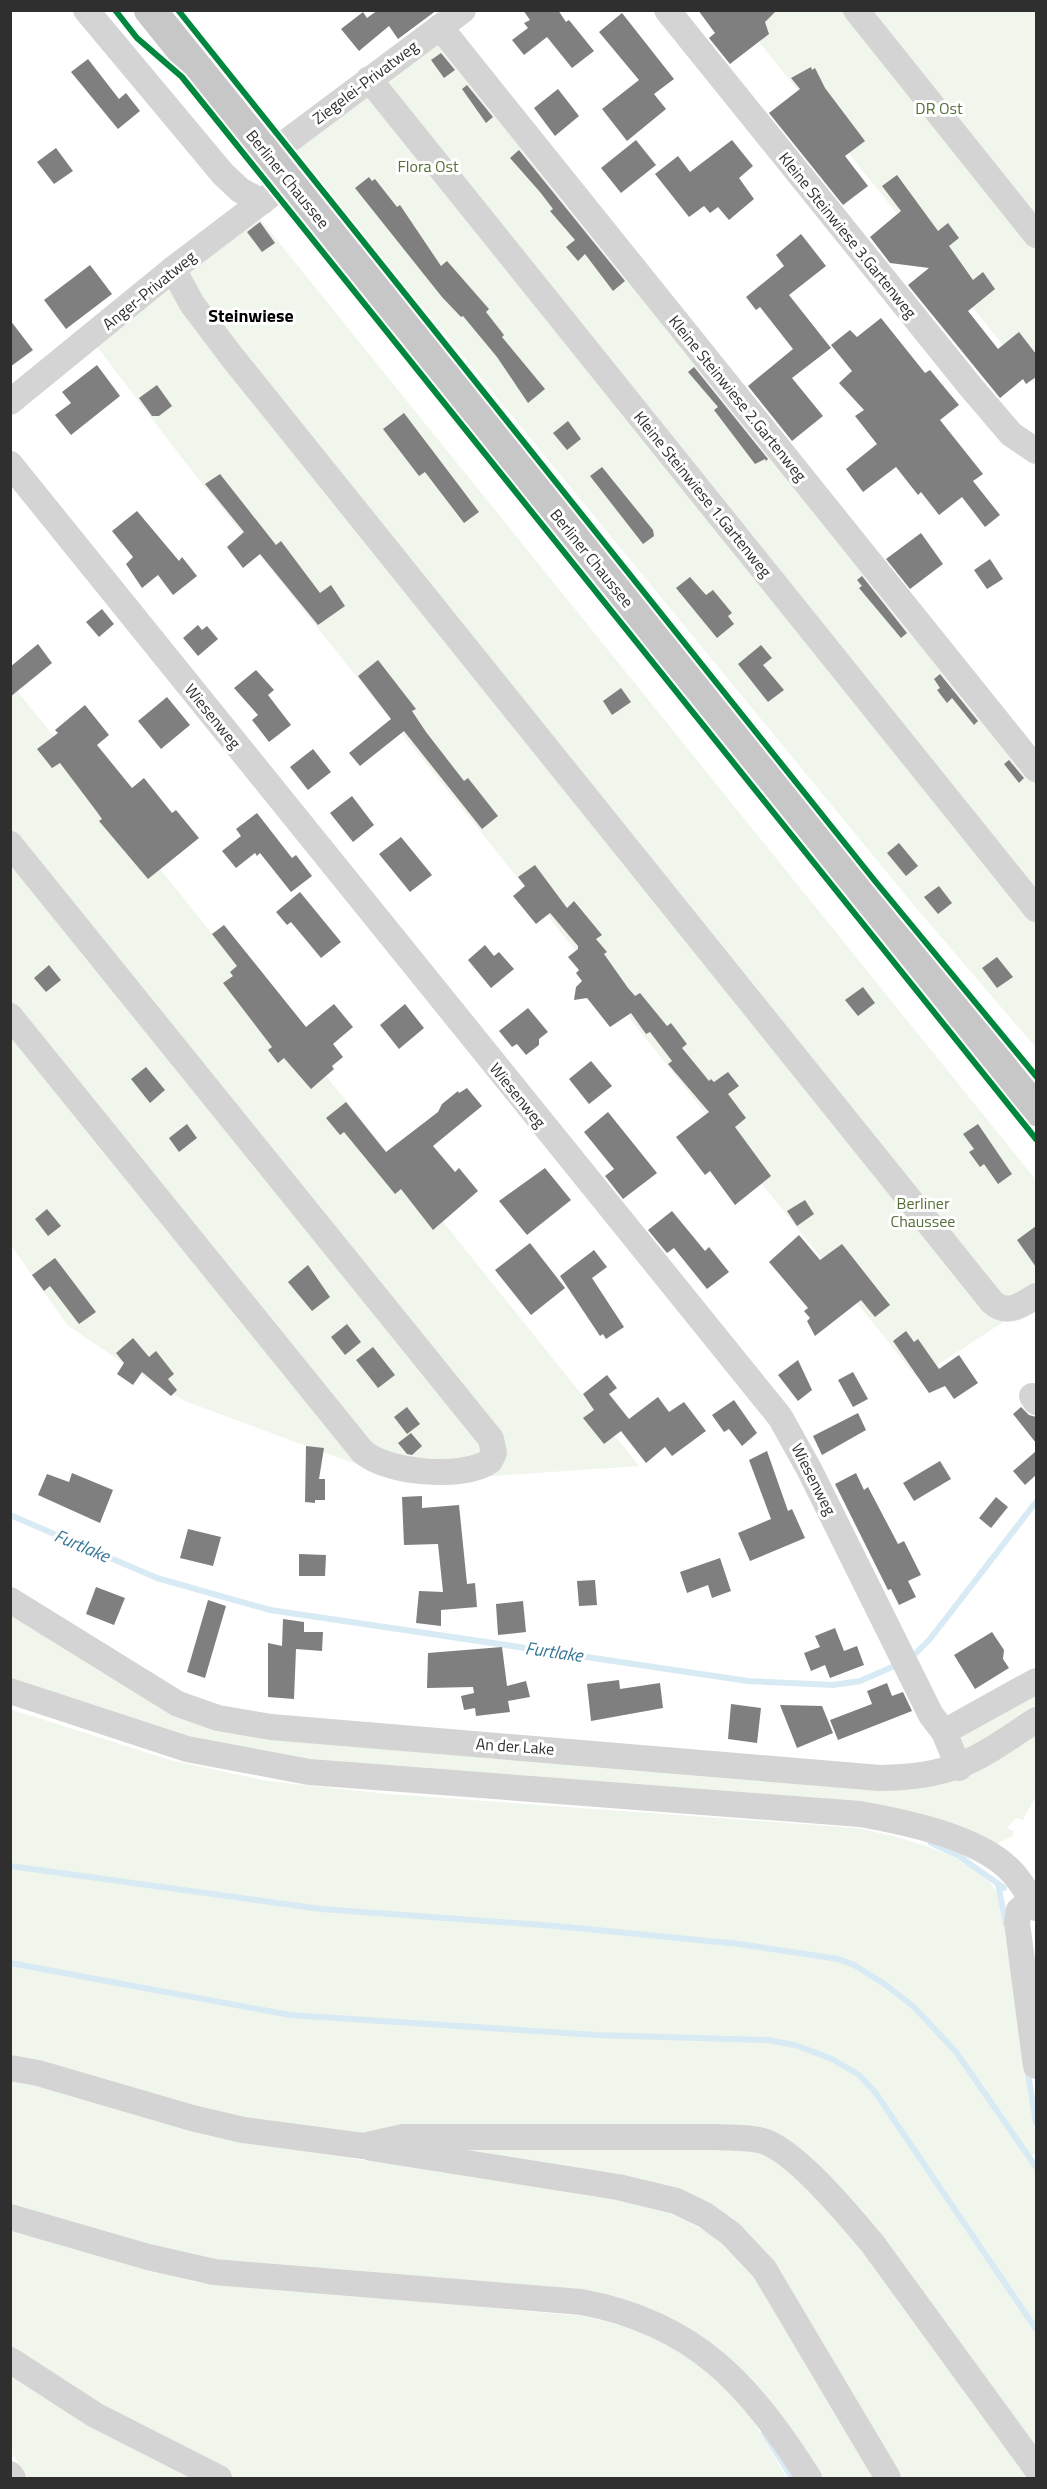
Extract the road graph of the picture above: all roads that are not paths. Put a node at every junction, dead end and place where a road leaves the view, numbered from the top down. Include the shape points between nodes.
1 (86, 10) edge
2 (150, 10) edge
3 (463, 10) edge
4 (667, 10) edge
5 (856, 10) edge
6 (440, 27) junction
7 (369, 79) junction
8 (268, 155) junction
9 (290, 181) junction
10 (262, 202) junction
11 (1036, 235) edge
12 (173, 269) junction
13 (13, 394) edge
14 (1036, 451) edge
15 (10, 464) edge
16 (1036, 769) edge
17 (10, 844) edge
18 (1036, 909) edge
19 (10, 1016) edge
20 (1035, 1108) edge
21 (1036, 1296) edge
22 (10, 1600) edge
23 (1036, 1682) edge
24 (10, 1690) edge
25 (1036, 1720) edge
26 (944, 1732) junction
27 (959, 1768) junction
28 (1035, 1904) edge
29 (1036, 2066) edge
30 (10, 2068) edge
31 (363, 2146) junction
32 (10, 2217) edge
33 (10, 2360) edge
34 (1036, 2468) edge
35 (10, 2474) edge
36 (13, 2478) edge
37 (219, 2478) edge
38 (809, 2478) edge
39 (888, 2478) edge

1 - 10 street via 223,174 240,190
2 - 8 main road, Berliner Chaussee
3 - 6 street, Ziegelei-Privatweg
4 - 14 street, Kleine Steinwiese 3.Gartenweg via 970,386 1011,434
5 - 11 street
6 - 7 street, Ziegelei-Privatweg
6 - 16 street, Kleine Steinwiese 2.Gartenweg
7 - 8 street, Ziegelei-Privatweg
7 - 18 street, Kleine Steinwiese 1.Gartenweg
8 - 9 main road, Berliner Chaussee
9 - 10 street, Anger-Privatweg
9 - 20 main road, Berliner Chaussee
10 - 12 street, Anger-Privatweg
12 - 13 street, Anger-Privatweg
12 - 21 street via 192,304 232,357 992,1302 1012,1309
15 - 26 street, Wiesenweg via 774,1410 809,1469 931,1715
17 - 19 street via 491,1439 494,1450 490,1461 470,1470 408,1469 379,1462 362,1451
22 - 27 street, An der Lake via 170,1699 197,1712 243,1724 848,1777 902,1778
23 - 26 street
24 - 28 street via 187,1749 309,1772 886,1819 985,1852 1007,1867
25 - 27 street, An der Lake
26 - 27 street, Wiesenweg
28 - 29 street via 1019,1910 1017,1923
30 - 31 street via 243,2130
31 - 34 street via 403,2137 717,2137 757,2140 774,2146 803,2170 866,2236
31 - 39 street via 400,2155 618,2187 676,2201 705,2215 731,2234 764,2269
32 - 38 street via 214,2272 580,2302 628,2313 674,2333 731,2375 775,2426
33 - 37 street via 95,2415
35 - 36 street

